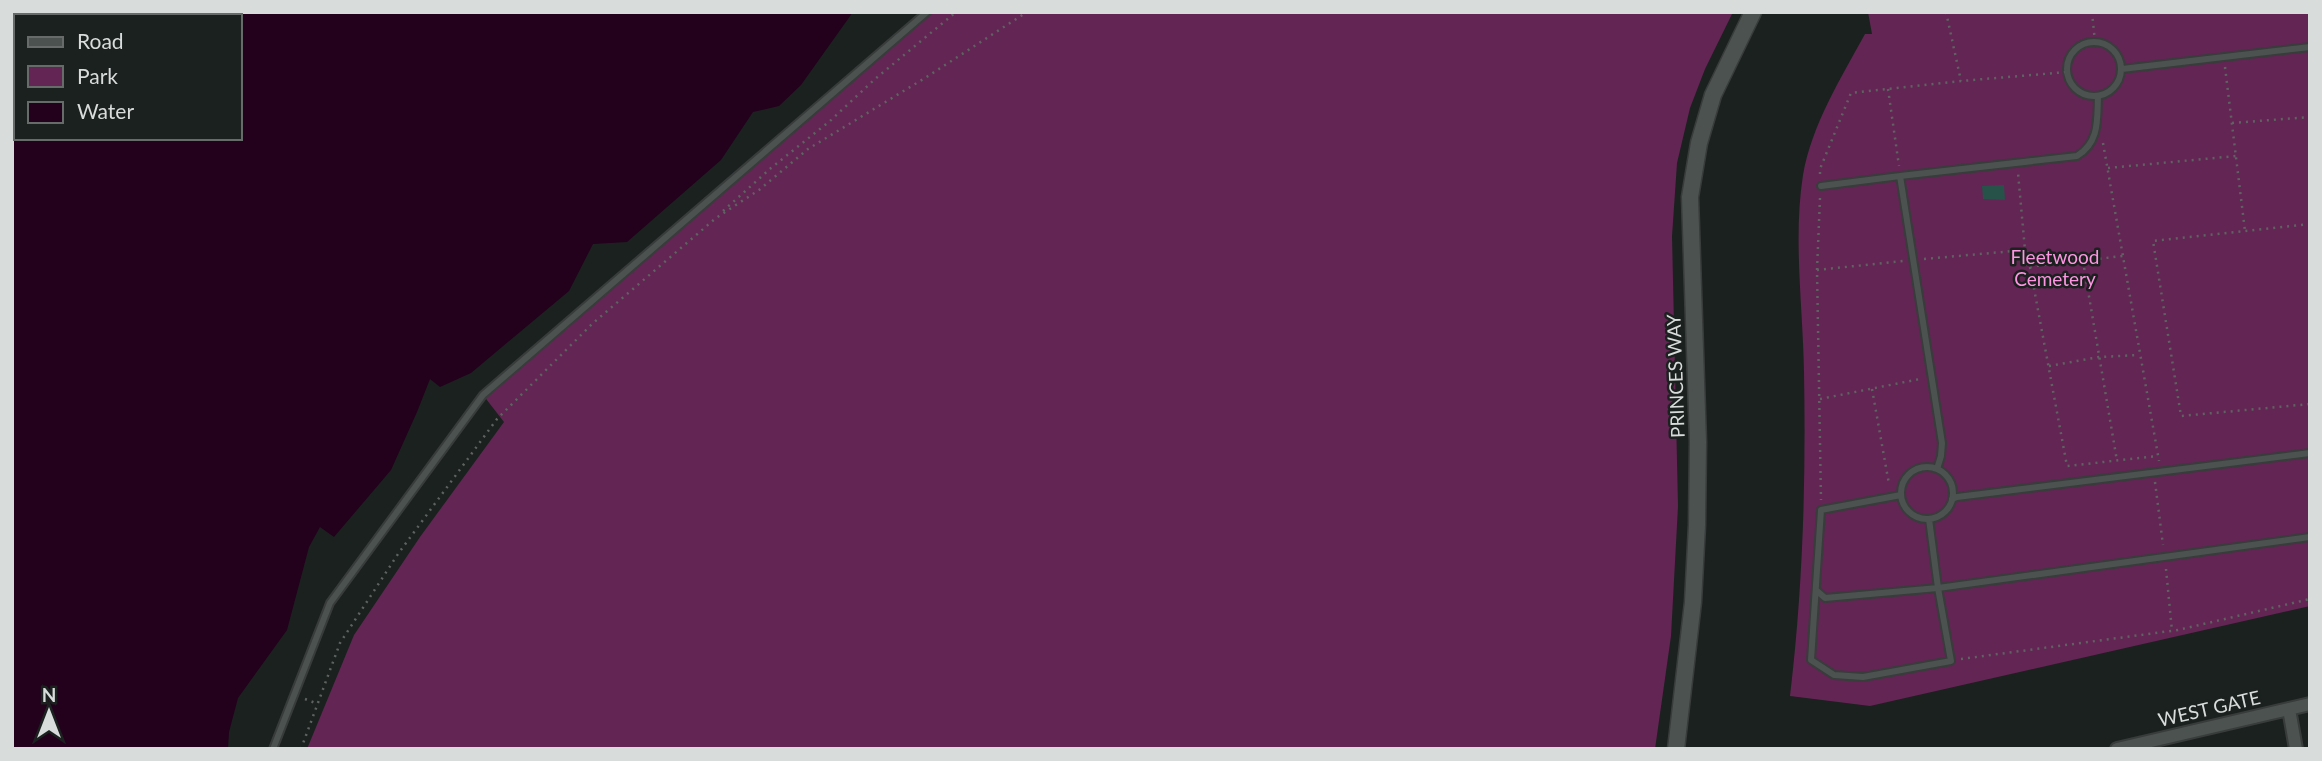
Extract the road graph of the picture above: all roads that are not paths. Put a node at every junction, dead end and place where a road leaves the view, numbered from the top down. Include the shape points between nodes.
1 (927, 12) edge
2 (1754, 12) edge
3 (2310, 47) edge
4 (2122, 69) junction
5 (2098, 96) junction
6 (1900, 176) junction
7 (1821, 186) road end
8 (2310, 453) edge
9 (1937, 469) junction
10 (1901, 495) junction
11 (1952, 499) junction
12 (1929, 519) junction
13 (2310, 537) edge
14 (1938, 588) junction
15 (1816, 590) junction
16 (2310, 704) edge
17 (2289, 709) junction
18 (273, 749) edge
19 (1676, 749) edge
20 (2117, 749) edge
21 (2296, 749) edge

1 - 18 lane via 483,395 330,603
2 - 19 street, PRINCES WAY via 1713,95 1690,197 1697,525
3 - 4 lane
4 - 5 lane via 2118,83
4 - 5 lane via 2120,57 2108,44 2082,44 2075,50 2068,61 2070,82 2083,94
5 - 6 lane via 2095,136 2077,156
6 - 7 lane
6 - 9 lane via 1942,443
8 - 11 lane
9 - 10 lane via 1921,468 1909,474
9 - 11 lane via 1951,485
10 - 12 lane via 1909,512
10 - 15 lane via 1821,510
11 - 12 lane via 1944,512
12 - 14 lane
13 - 14 lane
14 - 15 lane via 1825,598
14 - 15 lane via 1951,661 1863,677 1834,675 1811,660
16 - 17 street, WEST GATE
17 - 20 street, WEST GATE
17 - 21 street

